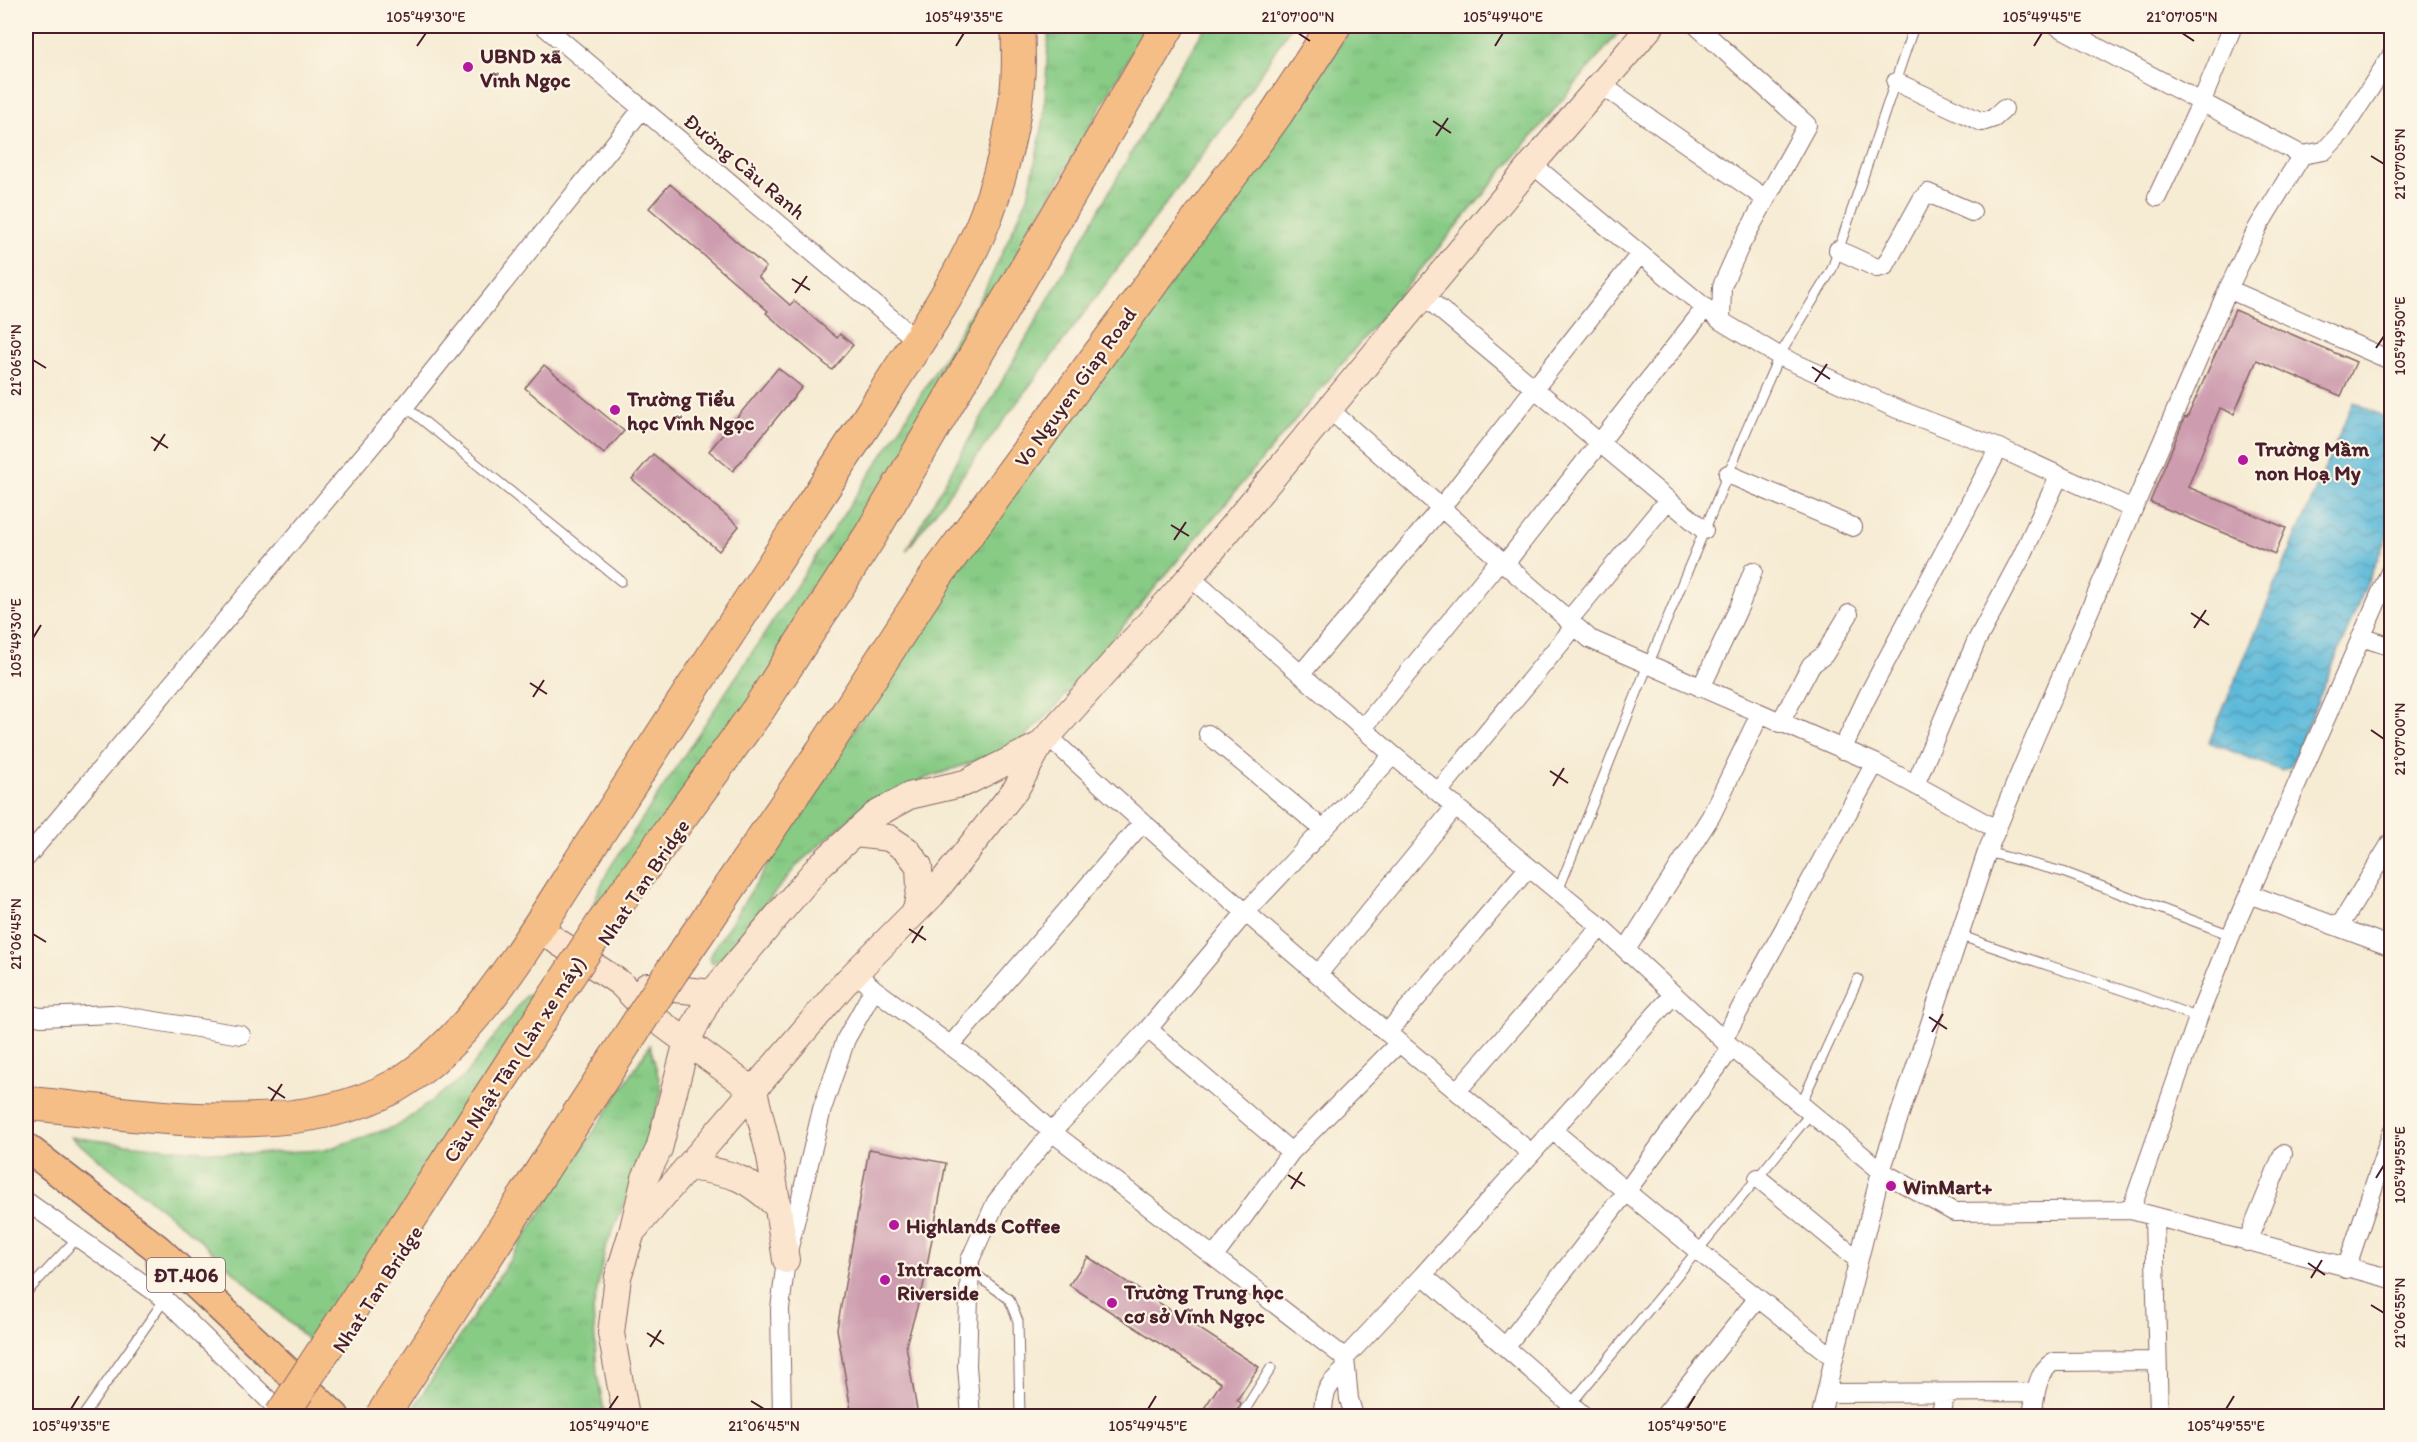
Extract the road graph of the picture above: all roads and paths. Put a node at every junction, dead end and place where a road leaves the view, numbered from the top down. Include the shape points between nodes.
1 (544, 26) edge
2 (1018, 26) edge
3 (1168, 26) edge
4 (1334, 26) edge
5 (1651, 26) edge
6 (1697, 26) edge
7 (1914, 26) edge
8 (2058, 26) edge
9 (2233, 26) edge
10 (2391, 55) edge
11 (1896, 82) junction
12 (1600, 84) junction
13 (2201, 103) junction
14 (642, 109) junction
15 (2004, 109) dead end
16 (2302, 155) junction
17 (1532, 164) junction
18 (2157, 197) dead end
19 (1766, 199) junction
20 (1972, 212) dead end
21 (1838, 250) junction
22 (1640, 254) junction
23 (2228, 289) junction
24 (1424, 296) junction
25 (1705, 308) junction
26 (1721, 321) junction
27 (918, 341) junction
28 (1779, 356) junction
29 (2391, 361) edge
30 (1535, 388) junction
31 (405, 406) junction
32 (1330, 410) junction
33 (1599, 442) junction
34 (1999, 448) junction
35 (1728, 474) junction
36 (2059, 476) junction
37 (1668, 500) junction
38 (2133, 508) junction
39 (1440, 509) junction
40 (1853, 527) dead end
41 (1704, 530) junction
42 (1501, 563) junction
43 (2391, 567) edge
44 (1753, 571) dead end
45 (1190, 577) junction
46 (621, 581) dead end
47 (1849, 614) dead end
48 (1571, 624) junction
49 (2361, 637) junction
50 (2391, 647) edge
51 (1647, 665) junction
52 (1300, 674) junction
53 (1701, 688) junction
54 (758, 710) junction
55 (1760, 714) junction
56 (1780, 723) junction
57 (1363, 728) junction
58 (1208, 734) dead end
59 (1044, 741) junction
60 (1842, 750) junction
61 (822, 752) junction
62 (1393, 754) junction
63 (1875, 763) junction
64 (1915, 785) junction
65 (1439, 791) junction
66 (1456, 806) junction
67 (1142, 823) junction
68 (1323, 829) junction
69 (1996, 829) junction
70 (855, 834) junction
71 (2391, 841) edge
72 (1988, 852) junction
73 (26, 858) edge
74 (1529, 867) junction
75 (1558, 891) junction
76 (2249, 894) junction
77 (916, 911) junction
78 (1245, 913) junction
79 (1601, 927) junction
80 (2339, 927) junction
81 (537, 928) junction
82 (2231, 935) junction
83 (1959, 936) junction
84 (2391, 947) edge
85 (1626, 950) junction
86 (1318, 974) junction
87 (1858, 979) dead end
88 (865, 981) junction
89 (620, 983) junction
90 (712, 993) junction
91 (1673, 995) junction
92 (26, 1014) edge
93 (2198, 1018) junction
94 (1148, 1029) junction
95 (241, 1035) dead end
96 (1393, 1038) junction
97 (687, 1041) junction
98 (1727, 1043) junction
99 (950, 1046) junction
100 (754, 1091) junction
101 (1457, 1091) junction
102 (26, 1103) edge
103 (1806, 1109) junction
104 (1552, 1130) junction
105 (1052, 1132) junction
106 (2391, 1132) edge
107 (26, 1147) edge
108 (1291, 1152) junction
109 (1531, 1153) junction
110 (2283, 1154) dead end
111 (688, 1167) junction
112 (1881, 1171) junction
113 (1758, 1178) junction
114 (1626, 1192) junction
115 (26, 1201) edge
116 (778, 1207) junction
117 (2131, 1210) junction
118 (2154, 1216) junction
119 (632, 1232) junction
120 (78, 1238) junction
121 (2247, 1242) junction
122 (158, 1249) junction
123 (1698, 1251) junction
124 (1214, 1257) junction
125 (786, 1260) junction
126 (1858, 1260) junction
127 (2346, 1269) junction
128 (970, 1270) junction
129 (1423, 1275) junction
130 (2391, 1279) edge
131 (26, 1293) edge
132 (1758, 1298) junction
133 (165, 1299) junction
134 (1504, 1347) junction
135 (1834, 1358) junction
136 (2156, 1361) junction
137 (1345, 1364) junction
138 (1271, 1368) dead end
139 (2036, 1392) junction
140 (1826, 1393) junction
141 (1945, 1394) junction
142 (1572, 1413) edge
143 (83, 1416) edge
144 (283, 1416) edge
145 (294, 1416) edge
146 (335, 1416) edge
147 (382, 1416) edge
148 (395, 1416) edge
149 (626, 1416) edge
150 (782, 1416) edge
151 (971, 1416) edge
152 (1020, 1416) edge
153 (1241, 1416) edge
154 (1323, 1416) edge
155 (1354, 1416) edge
156 (1664, 1416) edge
157 (1821, 1416) edge
158 (1940, 1416) edge
159 (2032, 1416) edge
160 (2159, 1416) edge

1 - 14 street, Đường Cầu Ranh
2 - 27 highway via 1013,119 981,228 960,274
3 - 54 highway via 870,536
4 - 61 highway, Vo Nguyen Giap Road via 1276,114 937,574
5 - 12 street
6 - 19 street via 1807,125
7 - 11 lane
8 - 13 street
9 - 13 street
10 - 16 street via 2341,133 2324,151
11 - 15 street via 1982,122
11 - 21 lane
12 - 17 street
12 - 19 street
13 - 16 street
13 - 18 street
14 - 27 street, Đường Cầu Ranh
14 - 31 street
16 - 23 street via 2258,227
17 - 22 street
17 - 24 street
19 - 26 street via 1722,286
20 - 21 street via 1928,193 1885,266 1877,268
21 - 28 lane via 1832,269
22 - 25 street
22 - 30 street
23 - 29 street
23 - 38 street
24 - 30 street
24 - 32 street
25 - 26 street
25 - 33 street
26 - 28 street
27 - 81 highway
28 - 34 street via 1897,409
28 - 35 lane
30 - 33 street
30 - 39 street
31 - 46 lane
31 - 73 street
32 - 39 street
32 - 45 street
33 - 37 street
33 - 42 street
34 - 36 street
34 - 60 street
35 - 40 street
35 - 41 lane
36 - 38 street
36 - 64 street via 1976,642
37 - 41 street
37 - 48 street
38 - 69 street
39 - 42 street
39 - 52 street
41 - 51 lane
42 - 48 street
42 - 57 street
43 - 49 street
44 - 53 street
45 - 52 street
45 - 59 street
47 - 56 street via 1824,655 1811,665
48 - 51 street via 1590,639
48 - 65 street
49 - 50 street
49 - 76 street
51 - 53 street
51 - 75 lane
52 - 57 street
53 - 55 street
54 - 144 highway, Cầu Nhật Tân (Làn xe máy), bridge via 601,926
54 - 145 highway, Nhat Tan Bridge, bridge
55 - 56 street
55 - 85 street via 1711,816
56 - 60 street
57 - 62 street
58 - 68 street
59 - 67 street
59 - 70 street via 965,783 909,796 875,815
59 - 77 street via 1016,789
60 - 63 street
61 - 147 highway, bridge via 672,971
61 - 148 highway, bridge via 681,977
62 - 65 street
62 - 68 street
63 - 64 street
63 - 98 street
64 - 69 street
65 - 66 street
66 - 74 street
66 - 86 street
67 - 78 street
67 - 99 street
68 - 78 street
69 - 72 street
70 - 77 street via 889,838 907,849 919,866
70 - 90 street via 820,865
71 - 80 street
72 - 82 lane via 2063,872
72 - 83 street
74 - 75 street
74 - 96 street
75 - 79 street
76 - 80 street
76 - 82 street
77 - 88 street
78 - 86 street
78 - 94 street
79 - 85 street
79 - 101 street
80 - 84 street
81 - 89 street
81 - 102 highway via 471,1020 437,1055 395,1086 340,1109 280,1119 183,1118
82 - 93 street
83 - 93 lane via 2144,996
83 - 112 street
85 - 91 street
86 - 96 street
87 - 103 lane
88 - 99 street
88 - 100 street
88 - 125 street via 822,1109
89 - 90 street
89 - 97 street via 654,1018
90 - 97 street
91 - 98 street
91 - 104 street
92 - 95 street via 112,1014
93 - 117 street
94 - 105 street
94 - 108 street
96 - 101 street
96 - 108 street
97 - 100 street
97 - 119 street
98 - 103 street
98 - 114 street
99 - 105 street via 982,1069
100 - 111 street
100 - 116 street
101 - 109 street
103 - 112 street
103 - 113 lane
104 - 109 street
104 - 114 street
105 - 124 street
105 - 128 street via 996,1202 973,1251
106 - 127 street
107 - 122 main road, ĐT.406
108 - 124 street
109 - 129 street
110 - 121 street
111 - 116 street via 726,1172 756,1186
111 - 119 street
112 - 117 street via 1954,1212
112 - 126 street
113 - 123 lane
113 - 126 street
114 - 123 street
114 - 134 street
115 - 120 street
116 - 125 street
117 - 118 street
118 - 121 street
118 - 136 street
119 - 149 street via 618,1277 611,1333
120 - 131 lane
120 - 133 street
121 - 127 street
122 - 133 street via 154,1259
122 - 146 main road, ĐT.406
123 - 132 street
123 - 142 lane
124 - 137 street
125 - 150 street via 780,1309
126 - 135 street
127 - 130 street
128 - 151 street via 967,1366
128 - 152 lane via 1009,1299 1018,1321
129 - 134 street
129 - 137 street
132 - 135 street
132 - 156 street
133 - 143 lane
133 - 144 street
134 - 142 street
135 - 140 street
136 - 139 street via 2053,1362 2041,1374
136 - 160 street
137 - 154 street via 1323,1397
137 - 155 street
138 - 153 lane
139 - 141 street
139 - 159 street
140 - 141 street
140 - 157 street
141 - 158 street

